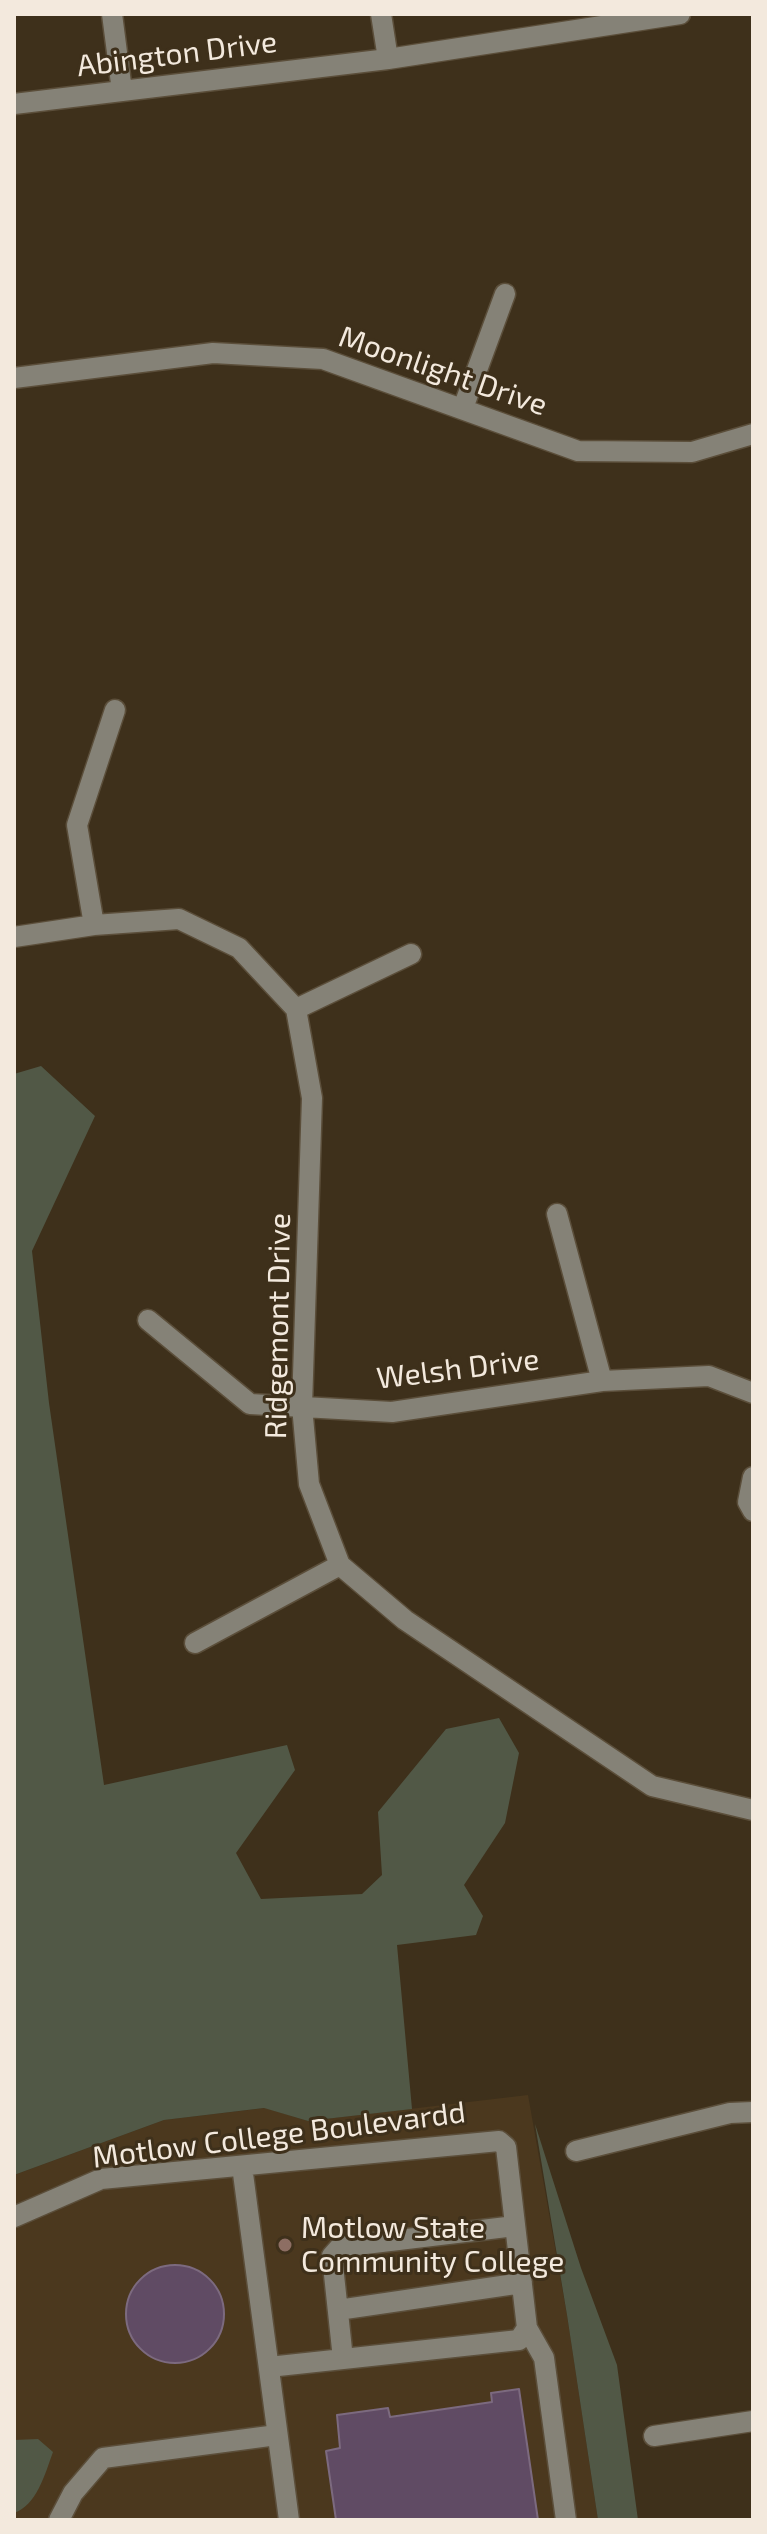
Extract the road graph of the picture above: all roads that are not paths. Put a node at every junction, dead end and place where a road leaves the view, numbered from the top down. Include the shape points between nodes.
1 (112, 14) edge
2 (381, 14) edge
3 (680, 14) edge
4 (651, 16) edge
5 (388, 59) junction
6 (122, 91) junction
7 (14, 104) edge
8 (505, 294) dead end
9 (14, 378) edge
10 (463, 408) junction
11 (753, 434) edge
12 (115, 710) dead end
13 (94, 925) junction
14 (14, 937) edge
15 (411, 954) dead end
16 (296, 1009) junction
17 (557, 1214) dead end
18 (148, 1320) dead end
19 (602, 1381) junction
20 (753, 1393) edge
21 (302, 1406) junction
22 (753, 1477) edge
23 (753, 1511) edge
24 (340, 1565) junction
25 (195, 1643) dead end
26 (753, 1810) edge
27 (753, 2112) edge
28 (576, 2151) dead end
29 (242, 2166) junction
30 (14, 2217) edge
31 (515, 2226) junction
32 (522, 2283) junction
33 (338, 2310) junction
34 (527, 2328) junction
35 (343, 2359) junction
36 (269, 2367) junction
37 (753, 2421) edge
38 (277, 2435) junction
39 (654, 2436) dead end
40 (59, 2520) edge
41 (289, 2520) edge
42 (566, 2520) edge

1 - 6 street
2 - 5 street
3 - 4 street, Abington Drive
4 - 5 street, Abington Drive
5 - 6 street, Abington Drive
6 - 7 street, Abington Drive
8 - 10 street
9 - 10 street, Moonlight Drive via 213,353 323,359
10 - 11 street, Moonlight Drive via 578,451 692,452
12 - 13 street via 77,825
13 - 14 street
13 - 16 street via 179,919 239,948
15 - 16 street
16 - 21 street, Ridgemont Drive via 312,1098
17 - 19 street
18 - 21 street, Welsh Drive via 250,1404
19 - 20 street, Welsh Drive via 709,1376
19 - 21 street, Welsh Drive via 392,1412
21 - 24 street, Ridgemont Drive via 309,1484
22 - 23 street via 748,1502
24 - 25 street
24 - 26 street, Ridgemont Drive via 405,1620 652,1786
27 - 28 street
29 - 30 street, Motlow College Boulevardd via 101,2179
29 - 31 street, Motlow College Boulevardd via 499,2141 506,2147
29 - 36 street
31 - 32 street
31 - 33 street via 340,2247 332,2256
32 - 33 street
32 - 34 street
33 - 35 street
34 - 35 street via 519,2340
34 - 42 street via 544,2358
35 - 36 street
36 - 38 street
37 - 39 street
38 - 40 street via 103,2458 73,2493
38 - 41 street

